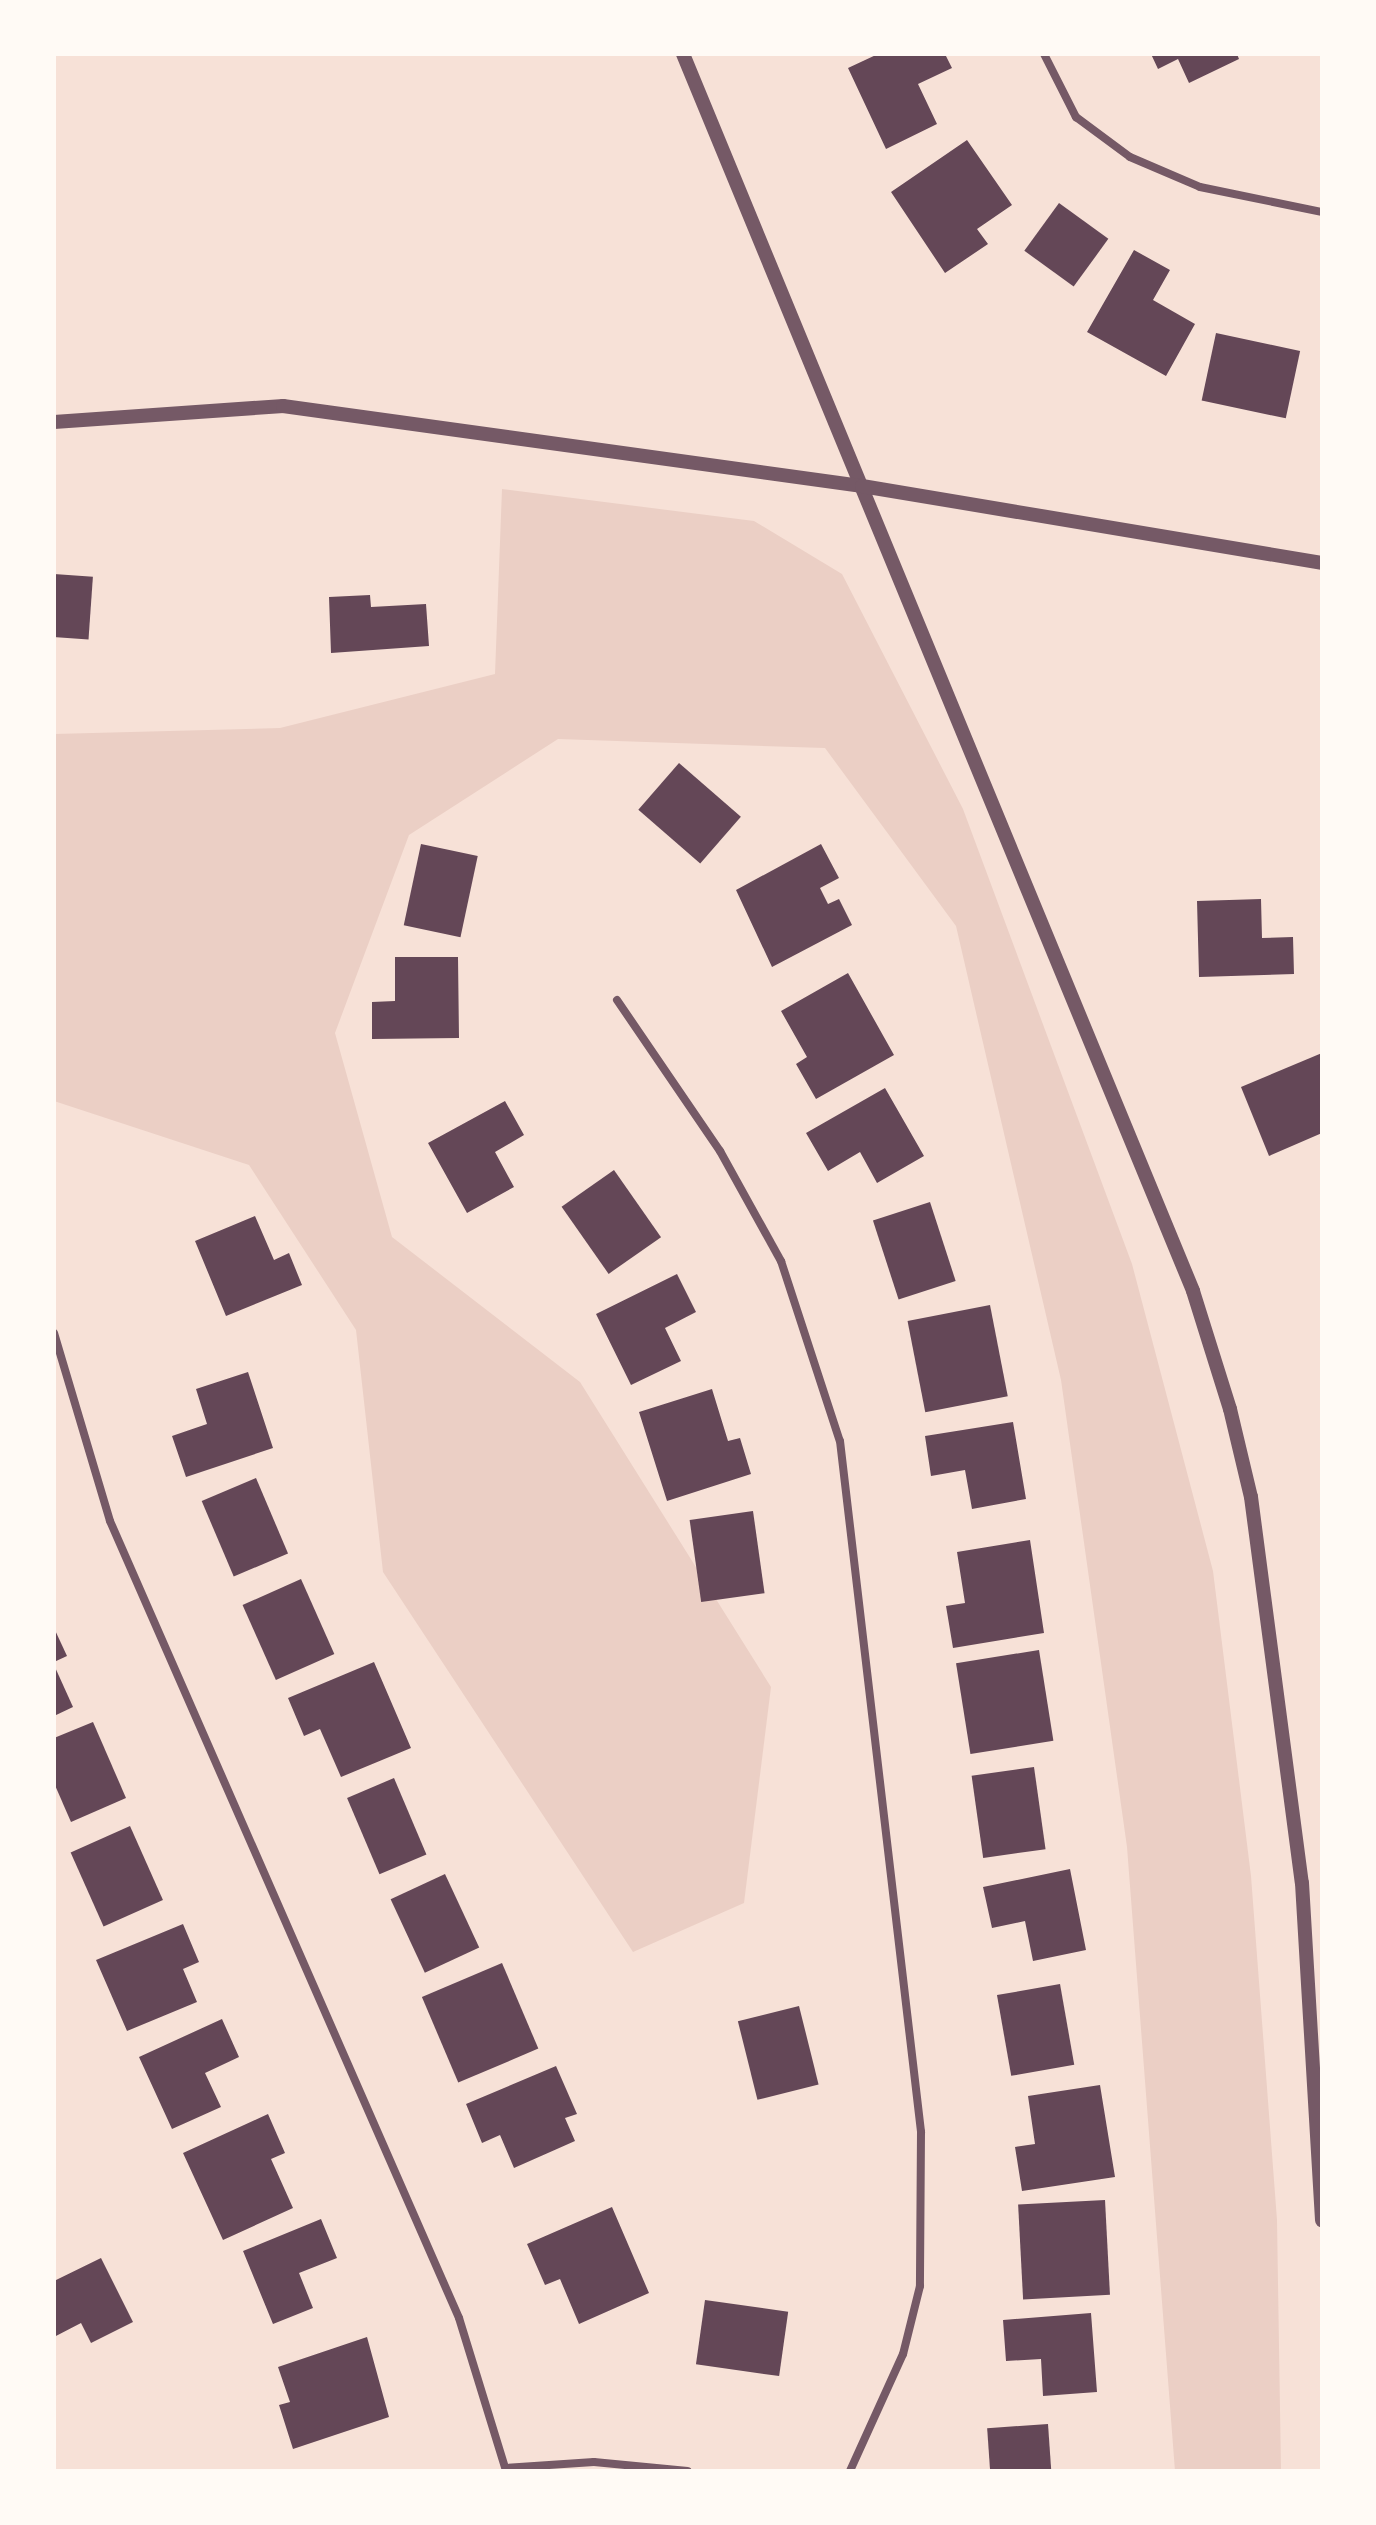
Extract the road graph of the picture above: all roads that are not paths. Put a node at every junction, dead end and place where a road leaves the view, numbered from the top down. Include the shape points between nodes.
1 (683, 54) edge
2 (1044, 54) edge
3 (1322, 212) edge
4 (54, 422) edge
5 (862, 486) junction
6 (1322, 563) edge
7 (617, 1000) dead end
8 (54, 1333) edge
9 (1317, 2049) edge
10 (1322, 2220) edge
11 (506, 2470) edge
12 (688, 2471) edge
13 (850, 2471) edge

1 - 5 street
2 - 3 street via 1076,117 1130,157 1200,187
4 - 5 street via 283,406
5 - 6 street
5 - 9 street via 1193,1291 1230,1409 1251,1497 1302,1883
7 - 13 street via 720,1151 781,1261 840,1441 921,2132 920,2286 903,2354
8 - 11 street via 110,1521 459,2318
9 - 10 street
11 - 12 street via 594,2462

